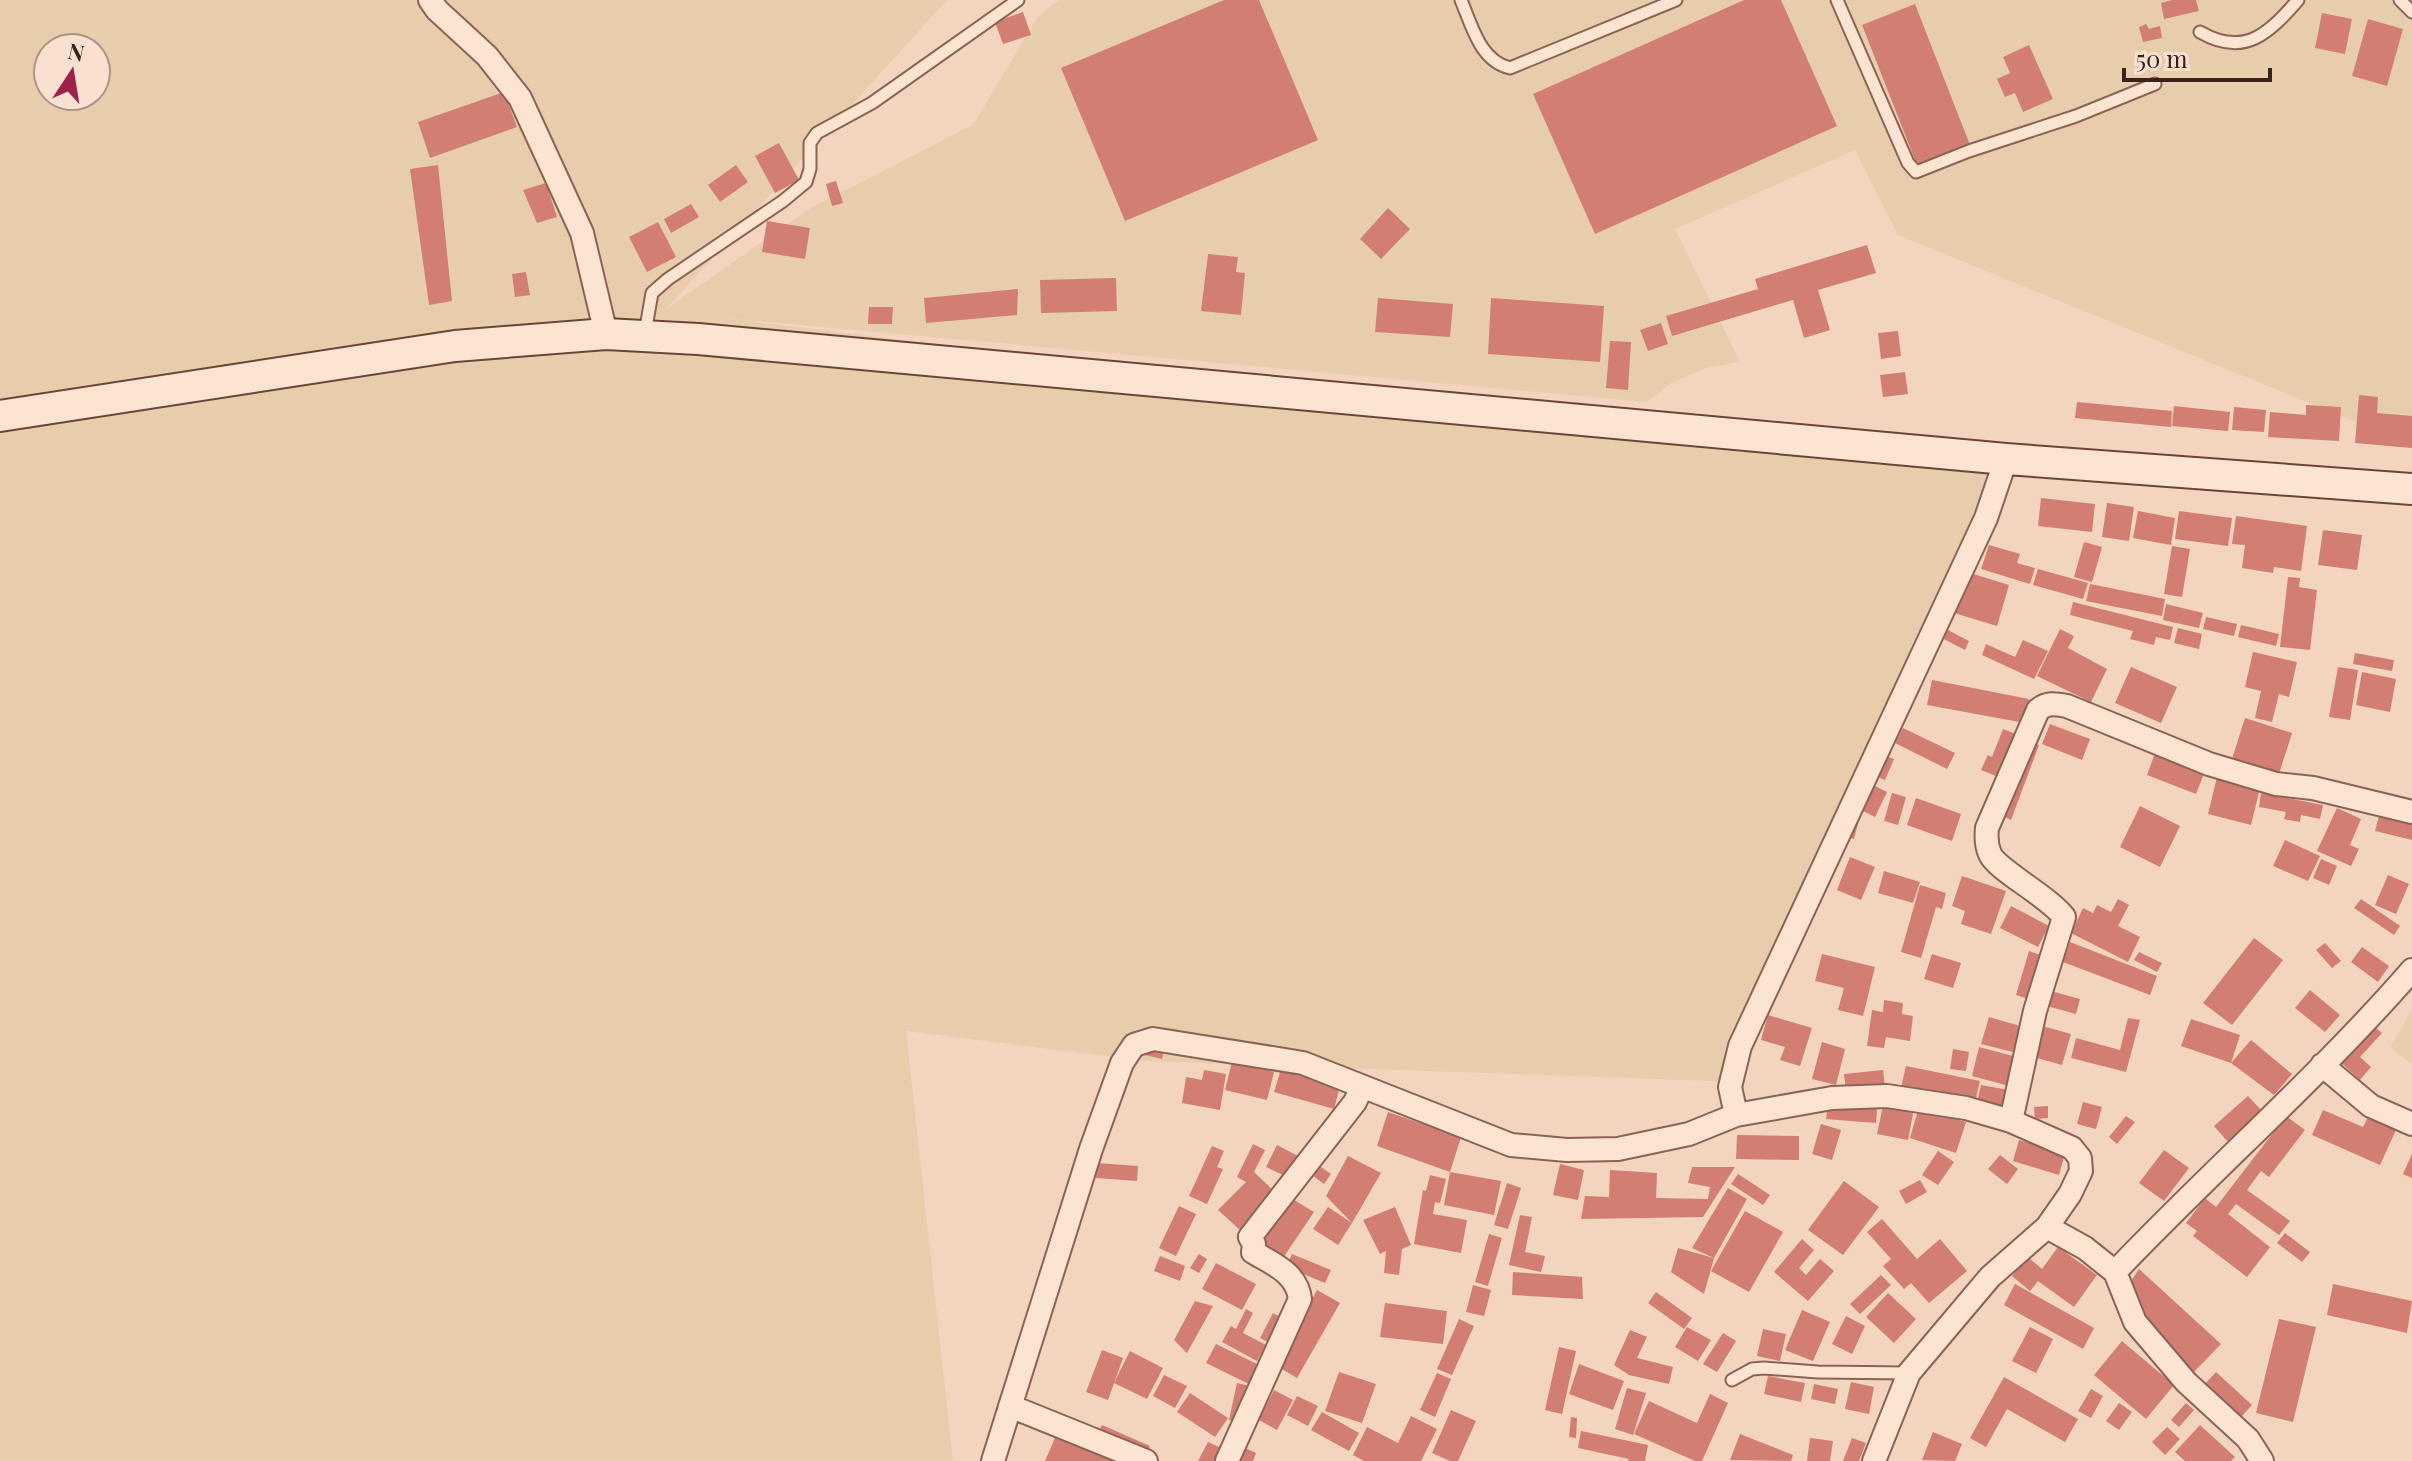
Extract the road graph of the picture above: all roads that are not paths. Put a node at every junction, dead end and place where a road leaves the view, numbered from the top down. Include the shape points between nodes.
1 (430, 0) edge
2 (1018, 0) edge
3 (1461, 0) edge
4 (1676, 0) edge
5 (1837, 0) edge
6 (2298, 0) edge
7 (2400, 0) edge
8 (2412, 12) edge
9 (2200, 32) dead end
10 (2155, 84) dead end
11 (606, 334) junction
12 (644, 337) junction
13 (0, 416) edge
14 (2006, 459) junction
15 (2412, 489) edge
16 (2412, 812) edge
17 (2412, 970) edge
18 (2322, 1065) junction
19 (1362, 1087) junction
20 (1736, 1115) junction
21 (2011, 1121) junction
22 (2412, 1124) edge
23 (2047, 1227) junction
24 (2115, 1272) junction
25 (1909, 1373) junction
26 (1732, 1380) dead end
27 (1010, 1406) junction
28 (993, 1461) edge
29 (1146, 1461) edge
30 (1227, 1461) edge
31 (1874, 1461) edge
32 (2262, 1461) edge

1 - 11 street via 487,56 520,98 582,233
2 - 12 lane via 872,103 817,133 810,143 806,182 652,293
3 - 4 lane via 1483,50 1510,68
5 - 10 lane via 1916,172
6 - 9 lane via 2264,34 2246,42 2223,43
7 - 8 lane
11 - 12 main road
11 - 13 main road via 455,346
12 - 14 main road
14 - 15 main road
14 - 20 street via 1986,518 1740,1046 1730,1087
16 - 21 street via 2276,784 2209,764 2067,706 2043,706 1987,828 1986,841 1995,861 2064,917 2035,1011
17 - 18 street
18 - 22 street via 2371,1106
18 - 24 street
19 - 20 street via 1511,1145 1567,1150 1618,1149 1689,1134
19 - 27 street via 1303,1063 1153,1039 1134,1045 1122,1063 1091,1149
19 - 30 street via 1250,1237 1253,1252 1290,1275 1300,1299
20 - 21 street via 1832,1098 1887,1096
21 - 23 street via 2072,1148 2080,1158 2081,1171
23 - 24 street
23 - 25 street via 1990,1277
24 - 32 street via 2135,1322 2186,1382 2248,1439
25 - 26 lane via 1764,1368
25 - 31 street
27 - 28 street
27 - 29 street

